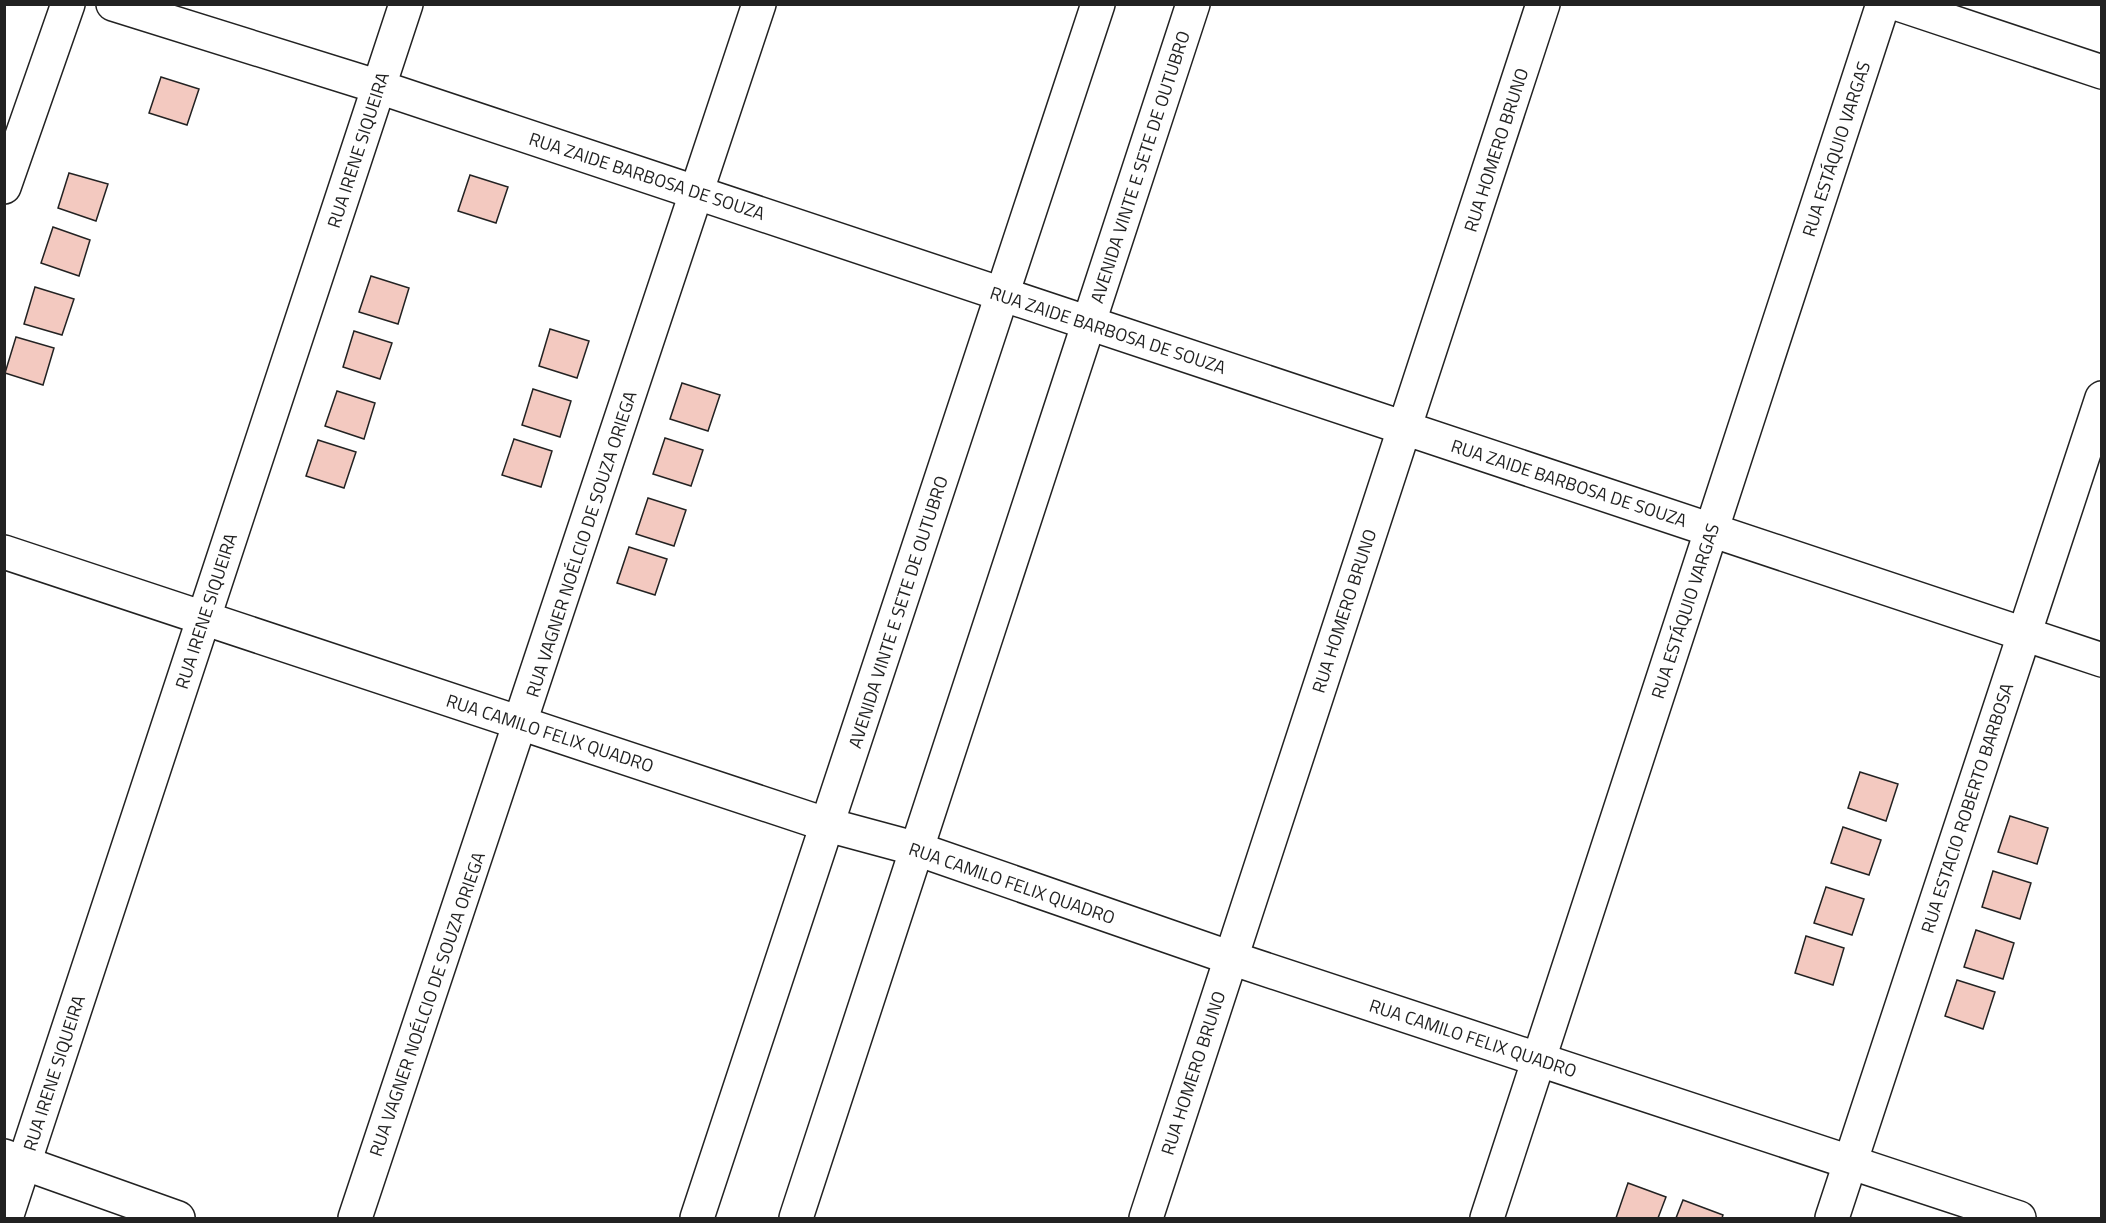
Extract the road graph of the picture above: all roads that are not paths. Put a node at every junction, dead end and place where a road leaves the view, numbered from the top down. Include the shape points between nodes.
1 (68, 4) edge
2 (113, 4) edge
3 (406, 4) edge
4 (759, 4) edge
5 (1098, 4) edge
6 (1193, 4) edge
7 (1543, 4) edge
8 (1883, 4) edge
9 (1898, 4) edge
10 (2102, 72) edge
11 (379, 87) junction
12 (4, 187) edge
13 (697, 193) junction
14 (1003, 294) junction
15 (1089, 324) junction
16 (2102, 398) edge
17 (1404, 428) junction
18 (1712, 530) junction
19 (4, 552) edge
20 (204, 618) junction
21 (2024, 634) junction
22 (2102, 660) edge
23 (521, 723) junction
24 (828, 825) junction
25 (917, 849) junction
26 (1231, 958) junction
27 (1539, 1059) junction
28 (15, 1159) edge
29 (1850, 1162) junction
30 (6, 1218) edge
31 (178, 1218) edge
32 (355, 1218) edge
33 (697, 1218) edge
34 (796, 1218) edge
35 (1146, 1218) edge
36 (1487, 1218) edge
37 (1832, 1218) edge
38 (2019, 1218) edge

1 - 12 street
2 - 11 street, RUA ZAIDE BARBOSA DE SOUZA
3 - 11 street, RUA IRENE SIQUEIRA
4 - 13 street, RUA VAGNER NOÉLCIO DE SOUZA ORIEGA
5 - 14 street, AVENIDA VINTE E SETE DE OUTUBRO
6 - 15 street, AVENIDA VINTE E SETE DE OUTUBRO
7 - 17 street, RUA HOMERO BRUNO
8 - 18 street, RUA ESTÁQUIO VARGAS
9 - 10 street
11 - 13 street, RUA ZAIDE BARBOSA DE SOUZA
11 - 20 street, RUA IRENE SIQUEIRA
13 - 14 street, RUA ZAIDE BARBOSA DE SOUZA
13 - 23 street, RUA VAGNER NOÉLCIO DE SOUZA ORIEGA
14 - 15 street, RUA ZAIDE BARBOSA DE SOUZA
14 - 24 street, AVENIDA VINTE E SETE DE OUTUBRO
15 - 17 street, RUA ZAIDE BARBOSA DE SOUZA
15 - 25 street, AVENIDA VINTE E SETE DE OUTUBRO
16 - 21 street, RUA ESTACIO ROBERTO BARBOSA
17 - 18 street, RUA ZAIDE BARBOSA DE SOUZA
17 - 26 street, RUA HOMERO BRUNO
18 - 21 street, RUA ZAIDE BARBOSA DE SOUZA
18 - 27 street, RUA ESTÁQUIO VARGAS
19 - 20 street, RUA CAMILO FELIX QUADRO
20 - 23 street, RUA CAMILO FELIX QUADRO
20 - 28 street, RUA IRENE SIQUEIRA
21 - 22 street, RUA ZAIDE BARBOSA DE SOUZA
21 - 29 street, RUA ESTACIO ROBERTO BARBOSA
23 - 24 street, RUA CAMILO FELIX QUADRO
23 - 32 street, RUA VAGNER NOÉLCIO DE SOUZA ORIEGA
24 - 25 street, RUA CAMILO FELIX QUADRO
24 - 33 street, AVENIDA VINTE E SETE DE OUTUBRO
25 - 26 street, RUA CAMILO FELIX QUADRO
25 - 34 street, AVENIDA VINTE E SETE DE OUTUBRO
26 - 27 street, RUA CAMILO FELIX QUADRO
26 - 35 street, RUA HOMERO BRUNO
27 - 29 street, RUA CAMILO FELIX QUADRO
27 - 36 street, RUA ESTÁQUIO VARGAS
28 - 30 street, RUA IRENE SIQUEIRA
28 - 31 street
29 - 37 street, RUA ESTACIO ROBERTO BARBOSA
29 - 38 street, RUA CAMILO FELIX QUADRO

